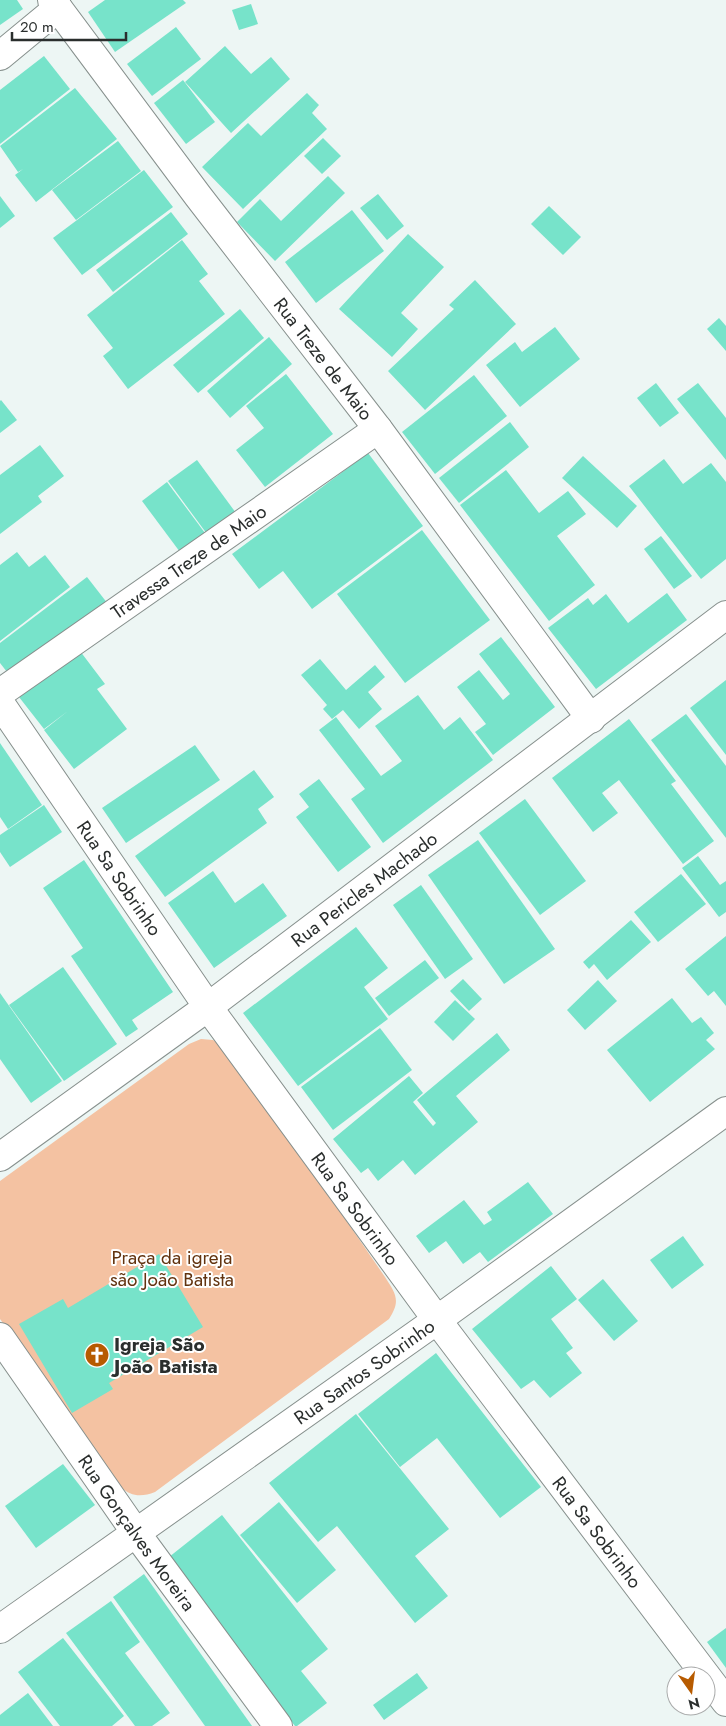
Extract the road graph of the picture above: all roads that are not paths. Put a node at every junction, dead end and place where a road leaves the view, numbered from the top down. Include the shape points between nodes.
1 (55, 4) edge
2 (0, 56) edge
3 (378, 429) junction
4 (726, 615) edge
5 (0, 693) edge
6 (0, 702) edge
7 (591, 719) junction
8 (208, 1007) junction
9 (726, 1111) edge
10 (0, 1157) edge
11 (437, 1320) junction
12 (0, 1337) edge
13 (136, 1534) junction
14 (0, 1629) edge
15 (726, 1702) edge
16 (278, 1726) edge

1 - 2 street
1 - 3 street, Rua Treze de Maio
3 - 5 street, Travessa Treze de Maio
3 - 7 street, Rua Treze de Maio
4 - 7 street, Rua Pericles Machado
6 - 8 street, Rua Sa Sobrinho
7 - 8 street, Rua Pericles Machado
8 - 10 street, Rua Pericles Machado
8 - 11 street, Rua Sa Sobrinho
9 - 11 street, Rua Santos Sobrinho
11 - 13 street, Rua Santos Sobrinho
11 - 15 street, Rua Sa Sobrinho
12 - 13 street, Rua Gonçalves Moreira
13 - 14 street, Rua Santos Sobrinho
13 - 16 street, Rua Gonçalves Moreira

